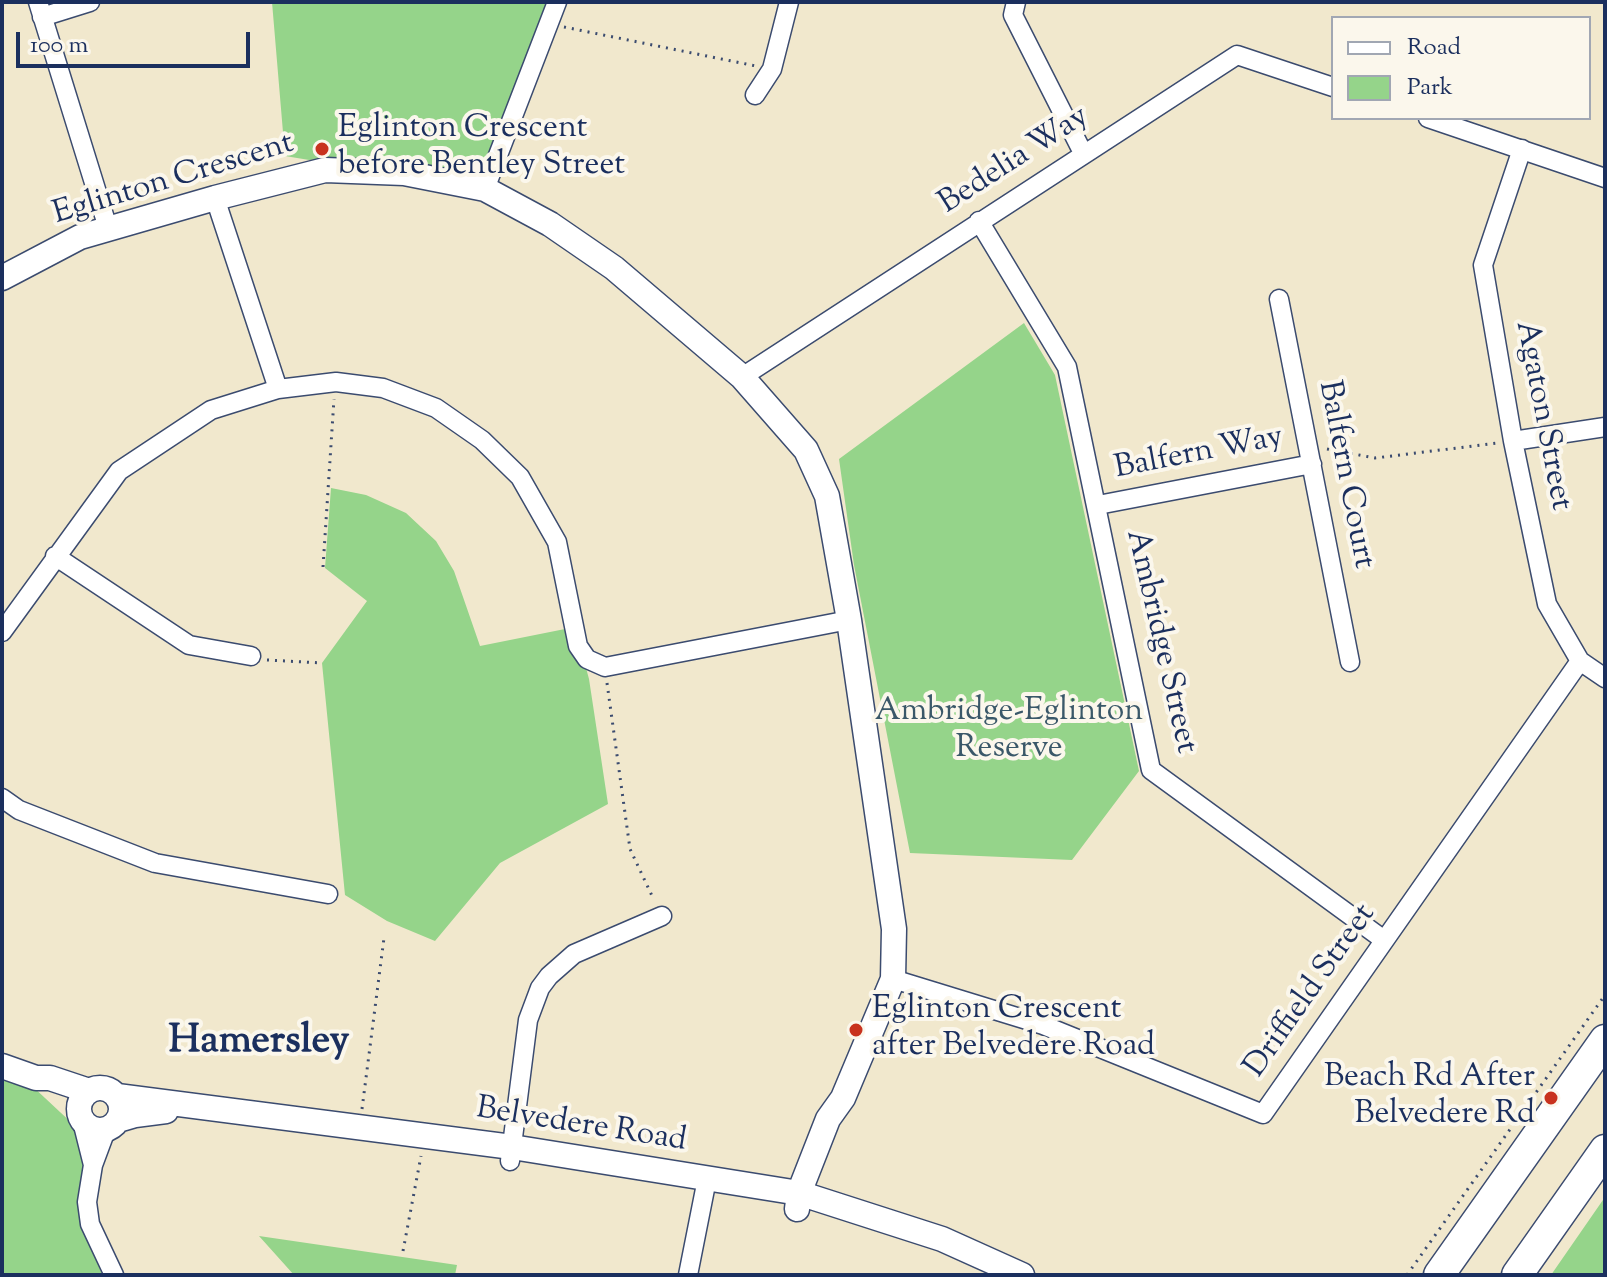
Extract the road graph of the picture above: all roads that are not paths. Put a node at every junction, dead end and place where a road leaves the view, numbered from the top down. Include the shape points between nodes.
1 (90, 2) edge
2 (557, 2) edge
3 (789, 2) edge
4 (1016, 2) edge
5 (40, 10) edge
6 (1331, 86) edge
7 (755, 95) dead end
8 (1434, 120) edge
9 (1522, 149) junction
10 (1083, 153) junction
11 (1605, 178) edge
12 (485, 189) junction
13 (215, 198) junction
14 (979, 221) junction
15 (108, 228) junction
16 (2, 278) edge
17 (1279, 299) dead end
18 (742, 377) junction
19 (278, 389) junction
20 (1605, 427) edge
21 (1513, 441) junction
22 (1310, 455) junction
23 (1098, 505) junction
24 (55, 556) junction
25 (849, 620) junction
26 (2, 632) edge
27 (251, 656) road end
28 (1580, 661) junction
29 (1350, 662) dead end
30 (1605, 678) edge
31 (2, 798) edge
32 (328, 894) dead end
33 (662, 916) road end
34 (1384, 940) junction
35 (893, 979) junction
36 (1605, 1040) edge
37 (1605, 1057) edge
38 (2, 1066) edge
39 (1567, 1094) junction
40 (83, 1108) junction
41 (114, 1116) junction
42 (1605, 1150) edge
43 (511, 1154) junction
44 (93, 1165) junction
45 (706, 1186) junction
46 (806, 1203) junction
47 (114, 1275) edge
48 (688, 1275) edge
49 (997, 1275) edge
50 (1022, 1275) edge
51 (1439, 1275) edge
52 (1517, 1275) edge

1 - 5 street
2 - 12 street
3 - 7 street via 772,69
4 - 10 street via 1013,15
5 - 15 street
6 - 10 street, Bedelia Way via 1237,55
8 - 9 street
9 - 11 street
9 - 21 street, Agaton Street via 1483,265
10 - 14 street, Bedelia Way
12 - 13 street, Eglinton Crescent via 404,173 325,170
12 - 18 street, Eglinton Crescent via 550,224 614,268
13 - 15 street, Eglinton Crescent
13 - 19 street
14 - 18 street, Bedelia Way
14 - 23 street, Ambridge Street via 1067,367
15 - 16 street, Eglinton Crescent
17 - 22 street, Balfern Court
18 - 25 street, Eglinton Crescent via 806,450 827,496
19 - 24 street via 211,410 119,471
19 - 25 street via 336,382 383,388 436,408 482,440 520,477 557,542 578,646 587,659 605,667
20 - 21 street
21 - 28 street, Agaton Street via 1547,604
22 - 23 street, Balfern Way
22 - 29 street, Balfern Court
23 - 34 street, Ambridge Street via 1151,770
24 - 26 street
24 - 27 street via 189,645
25 - 35 street, Eglinton Crescent via 894,929
28 - 30 street, Agaton Street
28 - 34 street, Driffield Street
31 - 32 street via 19,810 155,863
33 - 43 street via 574,954 540,988 528,1020
34 - 35 street, Driffield Street via 1263,1114 1043,1025
35 - 46 street, Eglinton Crescent via 843,1098 828,1119
36 - 39 main road
37 - 39 street
38 - 40 street via 50,1078
39 - 51 main road
40 - 41 street via 89,1128
40 - 41 street via 104,1088
40 - 44 street
41 - 43 street, Belvedere Road via 359,1128
41 - 43 street, Belvedere Road via 164,1111 422,1149
41 - 44 street
42 - 52 main road
43 - 45 street, Belvedere Road
44 - 47 street via 87,1202 90,1224
45 - 46 street, Belvedere Road
45 - 48 street
46 - 49 street, Belvedere Road
46 - 50 street, Belvedere Road via 942,1239

